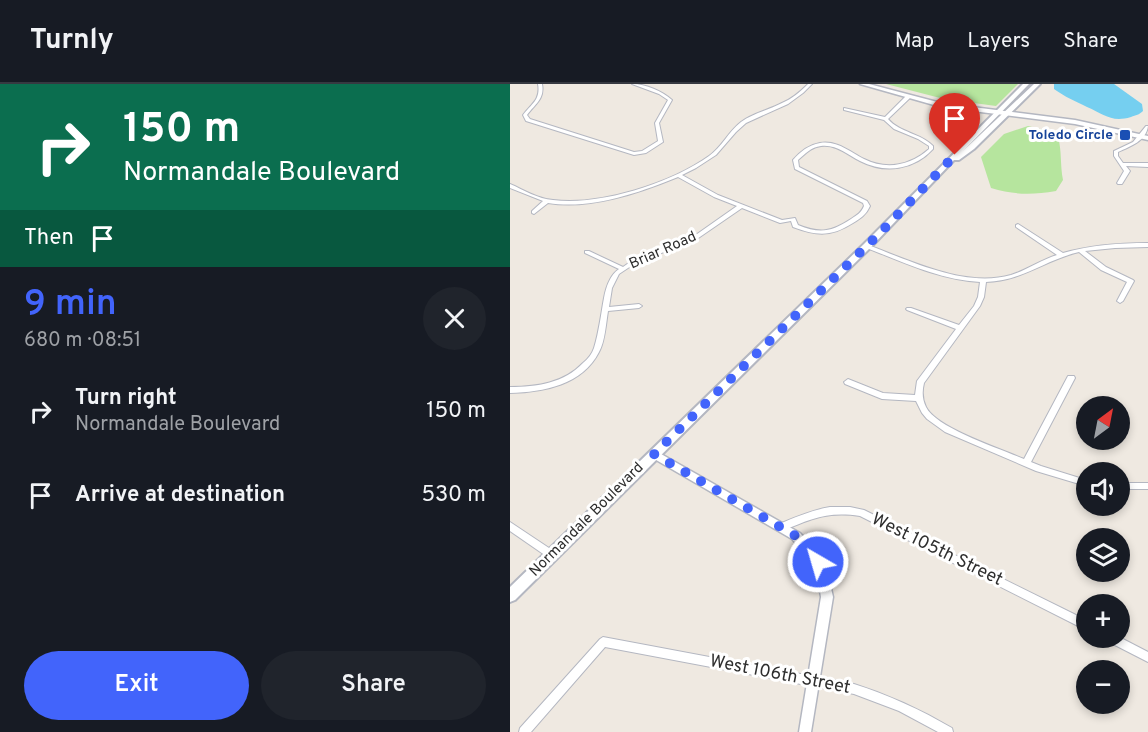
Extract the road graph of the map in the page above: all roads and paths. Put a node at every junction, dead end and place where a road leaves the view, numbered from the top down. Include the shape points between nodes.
1 (540, 84) edge
2 (634, 84) edge
3 (810, 84) edge
4 (863, 84) edge
5 (1026, 84) edge
6 (1037, 84) edge
7 (909, 96) junction
8 (846, 109) dead end
9 (998, 111) junction
10 (1008, 113) junction
11 (886, 118) junction
12 (1148, 127) edge
13 (1145, 137) edge
14 (1124, 164) junction
15 (1148, 165) edge
16 (947, 166) junction
17 (677, 175) junction
18 (1120, 183) dead end
19 (510, 186) edge
20 (547, 201) junction
21 (741, 206) junction
22 (534, 212) dead end
23 (1018, 226) dead end
24 (1148, 245) edge
25 (866, 246) junction
26 (1080, 250) junction
27 (587, 252) dead end
28 (1062, 255) junction
29 (623, 269) junction
30 (982, 280) junction
31 (1120, 301) dead end
32 (639, 306) dead end
33 (605, 309) junction
34 (909, 309) dead end
35 (960, 328) junction
36 (1071, 378) dead end
37 (849, 382) dead end
38 (510, 390) edge
39 (918, 398) junction
40 (654, 454) junction
41 (1026, 464) junction
42 (1076, 481) edge
43 (1130, 486) edge
44 (1148, 486) edge
45 (510, 526) edge
46 (782, 527) junction
47 (552, 555) junction
48 (510, 596) edge
49 (1076, 620) edge
50 (1130, 648) edge
51 (1148, 657) edge
52 (814, 681) junction
53 (524, 732) edge
54 (806, 732) edge
55 (948, 732) edge

1 - 2 street via 542,94 526,112 528,120 634,154 661,142 657,123 670,100
3 - 17 street via 792,102 745,122 709,158
4 - 7 street
5 - 9 main road, Normandale Boulevard
6 - 10 main road, Normandale Boulevard
7 - 9 street via 941,105
7 - 11 street
8 - 11 street
9 - 10 street
9 - 16 main road, Normandale Boulevard
10 - 13 street
10 - 16 main road, Normandale Boulevard
11 - 21 street via 891,125 931,146 920,161 896,167 864,161 824,144 813,146 795,160 795,165 865,202 867,210 841,229 828,234 813,233 795,226 793,219 782,222
12 - 13 street
13 - 14 street via 1116,151
14 - 15 street
14 - 18 street via 1127,171
16 - 25 main road, Normandale Boulevard
17 - 20 street via 589,202
17 - 21 street
19 - 20 street
20 - 22 street
21 - 29 street, Briar Road via 692,240
23 - 28 street
24 - 26 street
25 - 30 street via 944,273
25 - 40 main road, Normandale Boulevard
26 - 28 street
26 - 31 street via 1112,275 1131,281
27 - 29 street
28 - 30 street via 1020,274
29 - 33 street, Briar Road via 612,280
30 - 35 street via 981,297
32 - 33 street
33 - 38 street, Briar Road via 597,350 584,368 549,387
34 - 35 street
35 - 39 street via 920,383
36 - 41 street
37 - 39 street via 882,396
39 - 41 street via 936,424
40 - 46 street
40 - 47 main road, Normandale Boulevard
41 - 42 street
43 - 44 street
45 - 47 street
46 - 49 street, West 105th Street via 817,512 861,513
46 - 52 street via 809,548 824,579 827,597
47 - 48 main road, Normandale Boulevard
50 - 51 street
52 - 53 street, West 106th Street via 603,642
52 - 54 street
52 - 55 street, West 106th Street via 881,697

